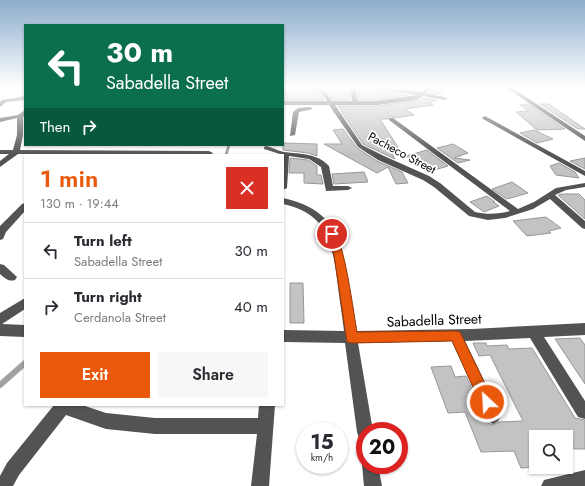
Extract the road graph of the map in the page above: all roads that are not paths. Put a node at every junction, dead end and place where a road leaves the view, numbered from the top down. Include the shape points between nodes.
1 (300, 110) edge
2 (335, 110) edge
3 (542, 110) edge
4 (23, 114) edge
5 (485, 118) dead end
6 (391, 119) dead end
7 (0, 120) edge
8 (22, 135) edge
9 (292, 135) dead end
10 (585, 139) edge
11 (266, 148) dead end
12 (0, 152) edge
13 (16, 152) junction
14 (75, 153) edge
15 (112, 153) edge
16 (209, 153) dead end
17 (159, 154) edge
18 (197, 154) edge
19 (286, 154) junction
20 (0, 165) edge
21 (585, 174) edge
22 (284, 177) edge
23 (585, 185) edge
24 (348, 188) dead end
25 (550, 195) junction
26 (284, 201) edge
27 (24, 207) edge
28 (517, 212) junction
29 (11, 220) junction
30 (24, 220) edge
31 (585, 226) edge
32 (0, 233) edge
33 (0, 268) edge
34 (12, 277) dead end
35 (24, 304) edge
36 (0, 320) edge
37 (585, 329) edge
38 (0, 330) edge
39 (24, 331) edge
40 (534, 332) junction
41 (284, 336) edge
42 (456, 336) junction
43 (352, 338) junction
44 (63, 406) edge
45 (267, 406) edge
46 (583, 412) dead end
47 (493, 416) dead end
48 (364, 422) edge
49 (265, 426) junction
50 (371, 474) edge
51 (585, 479) edge
52 (4, 486) edge
53 (260, 486) edge
54 (373, 486) edge
55 (550, 486) edge

1 - 9 street via 294,115
2 - 28 street, Pacheco Street via 360,146 426,178 472,214 487,217
3 - 10 street
4 - 7 street
4 - 8 street
5 - 21 street
6 - 28 street
8 - 13 street
11 - 19 street
12 - 13 street
13 - 14 street
13 - 20 street
14 - 15 street
15 - 17 street
16 - 18 street
17 - 18 street
19 - 22 street
19 - 24 street via 317,159 325,166 329,189
23 - 25 street, Pacheco Street via 561,189
25 - 28 street, Pacheco Street via 538,204
25 - 31 street
26 - 43 street via 293,202 308,210 322,220 332,234 339,255
27 - 29 street
29 - 30 street
29 - 32 street
33 - 34 street
35 - 36 street
37 - 40 street, Sabadella Street
38 - 39 street
40 - 42 street, Sabadella Street
40 - 46 street
41 - 43 street, Sabadella Street
42 - 43 street, Sabadella Street
42 - 47 street
43 - 48 street
44 - 49 street via 106,421 156,426
44 - 52 street via 12,469
45 - 49 street
49 - 53 street
50 - 54 street
51 - 55 street

